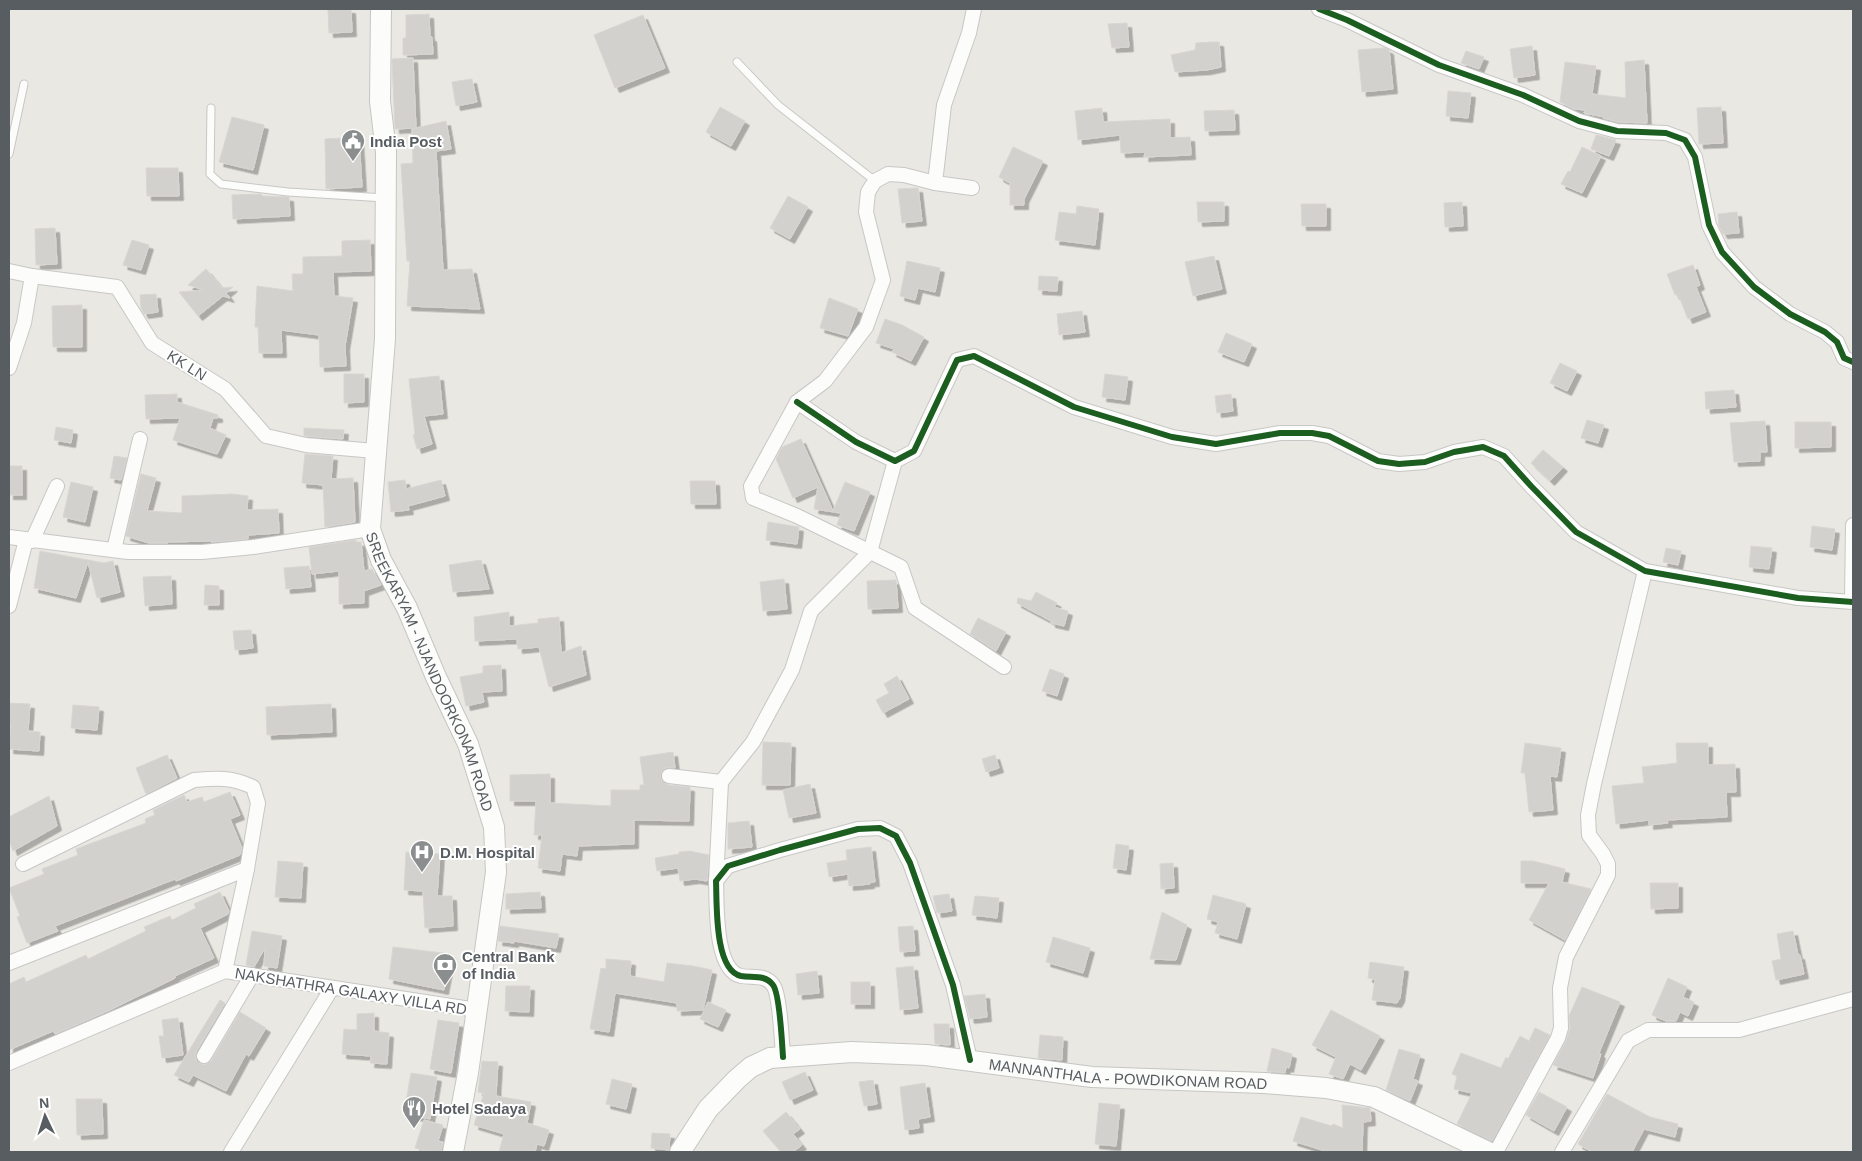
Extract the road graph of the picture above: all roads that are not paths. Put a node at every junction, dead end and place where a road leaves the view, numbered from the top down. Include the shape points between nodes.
1 (381, 9) edge
2 (974, 9) edge
3 (1319, 9) edge
4 (737, 62) dead end
5 (24, 84) dead end
6 (211, 108) dead end
7 (9, 154) edge
8 (875, 181) junction
9 (935, 183) junction
10 (972, 188) dead end
11 (385, 198) junction
12 (9, 271) edge
13 (32, 276) junction
14 (1853, 362) edge
15 (9, 368) edge
16 (797, 402) junction
17 (140, 439) dead end
18 (375, 451) junction
19 (895, 461) junction
20 (57, 486) dead end
21 (1853, 525) edge
22 (370, 529) junction
23 (9, 537) edge
24 (29, 540) junction
25 (114, 550) junction
26 (870, 552) junction
27 (1645, 571) junction
28 (1853, 602) edge
29 (9, 606) edge
30 (1004, 667) dead end
31 (669, 776) dead end
32 (721, 782) junction
33 (23, 864) dead end
34 (247, 869) junction
35 (716, 881) junction
36 (9, 963) edge
37 (225, 971) junction
38 (252, 975) junction
39 (332, 988) junction
40 (1853, 998) edge
41 (477, 1010) junction
42 (204, 1056) dead end
43 (783, 1057) junction
44 (970, 1060) junction
45 (9, 1064) edge
46 (231, 1152) edge
47 (453, 1152) edge
48 (680, 1152) edge
49 (1488, 1152) edge
50 (1496, 1152) edge
51 (1562, 1152) edge

1 - 11 main road, SREEKARYAM - NJANDOORKONAM ROAD via 380,101 386,152
2 - 9 street via 944,105
3 - 14 street via 1439,65 1523,95 1579,121 1617,131 1666,133 1685,140 1695,157 1709,226 1722,252 1754,287 1790,314 1825,332 1837,342 1844,358
4 - 8 lane via 778,105
5 - 7 lane
6 - 11 lane via 210,174 221,184
8 - 9 street via 888,174
8 - 16 street via 868,192 866,212 882,280 866,327 825,381
9 - 10 street
11 - 18 main road, SREEKARYAM - NJANDOORKONAM ROAD via 385,339
12 - 13 street, KK LN
13 - 15 street via 24,323
13 - 18 street, KK LN via 117,287 152,344 225,389 266,436 306,445
16 - 19 street via 856,442
16 - 26 street via 751,486 753,498
17 - 25 street
18 - 22 main road, SREEKARYAM - NJANDOORKONAM ROAD
19 - 26 street
19 - 27 street via 914,451 957,360 974,356 1074,407 1172,437 1216,444 1280,433 1312,433 1329,436 1378,461 1399,464 1425,462 1454,452 1483,448 1504,456 1576,532
20 - 24 street
21 - 28 street
22 - 25 street via 202,552
22 - 41 main road, SREEKARYAM - NJANDOORKONAM ROAD via 381,560 407,608 468,744 494,827 496,872
23 - 24 street
24 - 25 street
24 - 29 street
26 - 30 street via 901,567 915,608
26 - 32 street via 811,611 792,670 753,742
27 - 28 street via 1798,598
27 - 50 street via 1588,815 1589,835 1608,864 1608,876 1566,957 1560,988 1561,1028 1558,1038
31 - 32 street
32 - 35 street
33 - 34 street, NAKSHATHRA GALAXY VILLA RD via 194,780 216,778 237,779 253,787 258,803
34 - 36 street
34 - 37 street, NAKSHATHRA GALAXY VILLA RD
35 - 43 street via 717,921 724,962 740,976 760,976 774,986
35 - 44 street via 728,866 858,829 880,828 896,836 910,863 953,985
37 - 38 street, NAKSHATHRA GALAXY VILLA RD
37 - 45 street, NAKSHATHRA GALAXY VILLA RD
38 - 39 street, NAKSHATHRA GALAXY VILLA RD
38 - 42 street
39 - 41 street, NAKSHATHRA GALAXY VILLA RD
39 - 46 street
40 - 51 street via 1739,1030 1648,1030 1637,1035 1628,1041
41 - 47 main road, SREEKARYAM - NJANDOORKONAM ROAD
43 - 44 main road, MANNANTHALA - POWDIKONAM ROAD via 852,1052
43 - 48 main road, MANNANTHALA - POWDIKONAM ROAD via 770,1058 737,1079 708,1109
44 - 49 main road, MANNANTHALA - POWDIKONAM ROAD via 1092,1077 1326,1088 1374,1098

